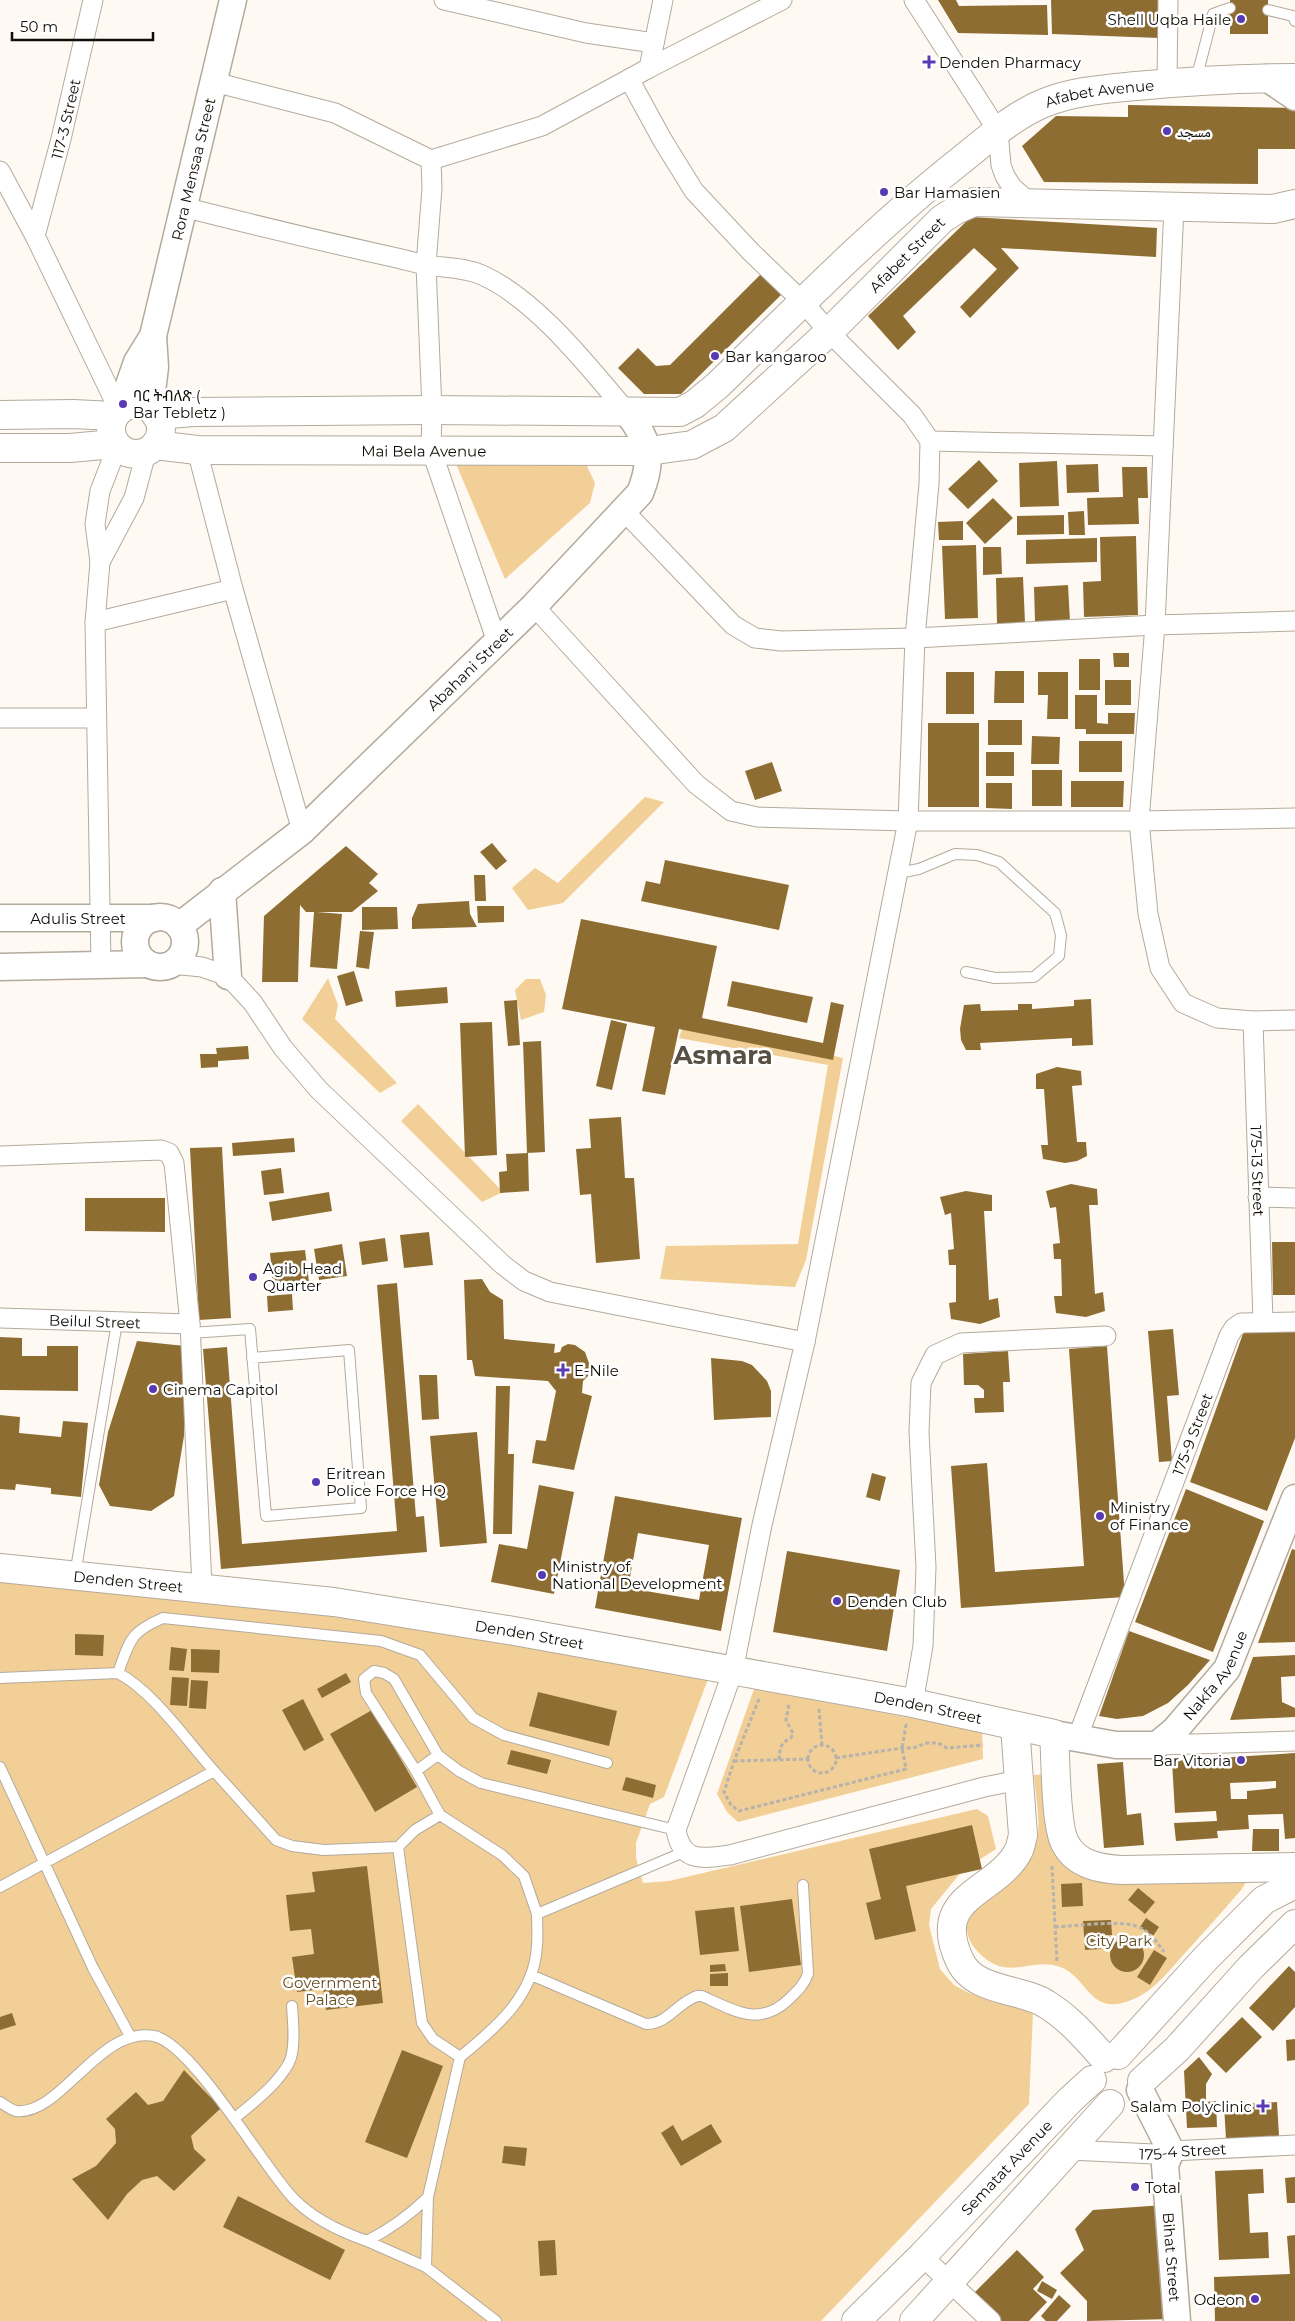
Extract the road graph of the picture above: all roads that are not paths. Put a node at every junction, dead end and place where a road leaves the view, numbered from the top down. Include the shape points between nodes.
1 (93, 0) edge
2 (233, 0) edge
3 (444, 0) edge
4 (663, 0) edge
5 (782, 0) edge
6 (914, 0) edge
7 (1168, 0) edge
8 (1230, 8) dead end
9 (1268, 10) dead end
10 (1295, 21) edge
11 (654, 43) junction
12 (649, 68) junction
13 (1266, 78) junction
14 (1295, 78) edge
15 (629, 79) junction
16 (214, 82) junction
17 (1196, 82) junction
18 (1167, 83) junction
19 (1295, 97) edge
20 (998, 131) junction
21 (431, 160) junction
22 (0, 171) edge
23 (1030, 203) junction
24 (1295, 204) edge
25 (183, 207) junction
26 (1174, 207) junction
27 (35, 236) junction
28 (426, 265) junction
29 (803, 302) junction
30 (829, 332) junction
31 (153, 336) junction
32 (432, 410) junction
33 (118, 412) junction
34 (153, 412) junction
35 (627, 412) junction
36 (0, 416) edge
37 (930, 441) junction
38 (116, 445) junction
39 (692, 445) joint
40 (1163, 446) junction
41 (0, 448) edge
42 (151, 449) junction
43 (430, 449) junction
44 (198, 450) junction
45 (648, 451) junction
46 (624, 511) junction
47 (100, 562) junction
48 (233, 589) junction
49 (534, 606) junction
50 (1295, 621) edge
51 (95, 622) junction
52 (1155, 625) junction
53 (916, 638) junction
54 (497, 642) junction
55 (0, 718) edge
56 (95, 718) junction
57 (1295, 818) edge
58 (908, 821) junction
59 (1139, 821) junction
60 (302, 831) junction
61 (898, 873) junction
62 (222, 891) junction
63 (0, 918) edge
64 (100, 918) junction
65 (155, 918) junction
66 (179, 926) junction
67 (101, 964) junction
68 (160, 964) junction
69 (0, 967) edge
70 (966, 972) dead end
71 (228, 976) junction
72 (1295, 1020) edge
73 (1254, 1021) junction
74 (0, 1156) edge
75 (1258, 1198) junction
76 (1295, 1198) edge
77 (0, 1318) edge
78 (1263, 1321) junction
79 (117, 1322) junction
80 (1295, 1322) edge
81 (190, 1329) junction
82 (1106, 1336) dead end
83 (805, 1342) junction
84 (252, 1358) junction
85 (1295, 1498) edge
86 (0, 1568) edge
87 (75, 1576) junction
88 (202, 1588) junction
89 (733, 1671) junction
90 (118, 1673) junction
91 (0, 1678) edge
92 (904, 1713) junction
93 (1015, 1726) junction
94 (1066, 1737) junction
95 (1295, 1741) edge
96 (1157, 1745) junction
97 (438, 1755) junction
98 (606, 1764) dead end
99 (0, 1767) edge
100 (214, 1771) junction
101 (416, 1772) junction
102 (1019, 1780) junction
103 (440, 1815) junction
104 (676, 1830) junction
105 (398, 1847) junction
106 (684, 1852) junction
107 (44, 1863) junction
108 (1295, 1868) edge
109 (1243, 1869) junction
110 (1295, 1884) edge
111 (803, 1886) dead end
112 (0, 1887) edge
113 (1264, 1900) junction
114 (537, 1914) junction
115 (1292, 1926) edge
116 (531, 1975) junction
117 (292, 2006) dead end
118 (130, 2036) junction
119 (460, 2057) junction
120 (1105, 2064) junction
121 (1130, 2094) junction
122 (0, 2102) edge
123 (235, 2118) junction
124 (1295, 2145) edge
125 (1069, 2150) junction
126 (1163, 2156) junction
127 (428, 2197) junction
128 (368, 2241) junction
129 (922, 2256) junction
130 (426, 2267) junction
131 (950, 2283) junction
132 (496, 2321) edge
133 (856, 2321) edge
134 (914, 2321) edge
135 (991, 2321) edge
136 (1177, 2321) edge

1 - 27 street, 117-3 Street
2 - 16 street, Rora Mensaa Street
3 - 11 street via 586,33
4 - 11 street
5 - 12 street
6 - 20 street
7 - 18 street
8 - 17 lane via 1213,14
9 - 10 lane via 1293,16
11 - 12 street
12 - 15 street
13 - 14 main road, Afabet Avenue
13 - 17 main road, Afabet Avenue
13 - 19 street
15 - 21 street via 542,126
15 - 29 street via 694,191
16 - 21 street via 335,112
16 - 25 street, Rora Mensaa Street
17 - 18 main road, Afabet Avenue
18 - 20 main road, Afabet Avenue via 1072,94 1042,103
20 - 23 street via 1005,176
20 - 29 main road, Afabet Avenue via 875,232
21 - 28 street
22 - 27 street
23 - 26 main road, Afabet Street
23 - 30 main road, Afabet Street via 974,202 956,210 942,219
24 - 26 main road, Afabet Street via 1273,209
25 - 28 street
25 - 31 street, Rora Mensaa Street
26 - 40 street
27 - 33 street
28 - 32 street
28 - 35 street via 481,274 510,292 544,320 588,365
29 - 30 street
29 - 35 main road via 695,404 680,412
30 - 37 street via 912,415
30 - 39 main road, Afabet Street via 724,428
31 - 33 street, Rora Mensaa Street via 137,362
31 - 34 street, Rora Mensaa Street
32 - 34 main road
32 - 35 main road
32 - 43 street
33 - 34 main road via 136,404
33 - 36 main road
33 - 38 main road via 110,430
34 - 42 main road via 161,430
35 - 45 street, Abahani Street via 641,431
37 - 40 street
37 - 53 street
38 - 41 main road
38 - 42 main road via 131,454
38 - 47 street via 100,491 95,524
39 - 45 main road, Mai Bela Avenue
40 - 52 street
42 - 44 main road, Mai Bela Avenue
42 - 47 street via 134,498
43 - 44 main road, Mai Bela Avenue
43 - 45 main road, Mai Bela Avenue
43 - 54 street
44 - 48 street
45 - 46 street, Abahani Street via 647,476 640,493
46 - 49 street, Abahani Street
46 - 53 street via 733,625 755,638 781,642
47 - 51 street
48 - 51 street
48 - 60 street
49 - 54 street, Abahani Street
49 - 58 street via 696,784 731,811 757,817
50 - 52 street
51 - 56 street
52 - 53 street
52 - 59 street
53 - 58 street
54 - 60 street, Abahani Street
55 - 56 street
56 - 64 street
57 - 59 street
58 - 59 street
58 - 61 street
59 - 73 street via 1148,914 1160,968 1184,1003 1217,1018
60 - 62 street, Abahani Street
61 - 70 lane via 955,854 977,855 999,862 1055,913 1061,935 1059,956 1034,977 995,978
61 - 83 street
62 - 66 street, Abahani Street
62 - 71 street
63 - 64 street, Adulis Street
64 - 65 street, Adulis Street
64 - 67 street
65 - 66 street via 168,918
65 - 68 street via 141,926 135,943 141,959
66 - 68 street via 186,939 183,954
67 - 68 street
67 - 69 street
68 - 71 street via 202,967
71 - 83 street via 253,1003 283,1048 319,1090 503,1265 524,1281 550,1292
72 - 73 street
73 - 75 street, 175-13 Street
74 - 81 street via 161,1150 169,1154 174,1163
75 - 76 street
75 - 78 street, 175-13 Street
77 - 79 street, Beilul Street
78 - 80 street, 175-9 Street
78 - 94 street, 175-9 Street via 1241,1323 1229,1336
79 - 81 street, Beilul Street
79 - 87 lane
81 - 84 lane via 250,1329
81 - 88 street
82 - 92 street via 961,1343 935,1356 921,1383 919,1432 926,1567 923,1646
83 - 89 street via 762,1525
84 - 84 lane via 266,1516 361,1508 349,1350
85 - 96 street, Nakfa Avenue via 1227,1669 1182,1724
86 - 87 main road, Denden Street
87 - 88 main road, Denden Street
88 - 89 main road, Denden Street via 334,1602
89 - 92 main road, Denden Street
89 - 104 street
90 - 91 lane
90 - 98 lane via 129,1641 143,1627 163,1618 381,1641 420,1655 473,1718 504,1734
90 - 100 lane via 132,1680 148,1695
92 - 93 main road, Denden Street
93 - 94 main road, Denden Street
93 - 102 main road
94 - 96 street via 1116,1745
94 - 109 main road via 1060,1820 1065,1843 1076,1856 1103,1869
95 - 96 street
97 - 101 lane
97 - 101 lane via 394,1679 374,1671 364,1679 366,1693
97 - 104 lane via 481,1783
99 - 107 lane
100 - 105 lane via 276,1840 292,1846 324,1850
100 - 107 lane
101 - 103 lane
102 - 106 street via 730,1855 701,1858
102 - 120 main road via 1023,1835 1019,1850 1006,1866 966,1900 952,1918 954,1950 962,1966 978,1979 1044,2002 1062,2014
103 - 105 lane via 415,1830
103 - 114 lane via 502,1855 524,1876
104 - 106 street via 678,1843
105 - 119 lane via 422,2023 433,2039
106 - 114 lane
107 - 112 lane
107 - 118 lane via 92,1968
108 - 109 main road
109 - 113 main road
110 - 113 main road, Sematat Avenue
111 - 116 lane via 808,1974 803,1986 779,2008 764,2015 751,2016 697,1996 667,2018 646,2024
113 - 115 main road
113 - 120 main road, Sematat Avenue
114 - 116 lane via 537,1946
115 - 121 main road via 1177,2050
116 - 119 lane via 520,1998 493,2031
117 - 123 lane via 294,2032 290,2062 268,2090
118 - 122 lane via 88,2064 54,2096 32,2110 15,2111
118 - 123 lane via 155,2036 172,2047
119 - 127 lane
120 - 121 main road via 1097,2095
120 - 121 main road via 1133,2060 1142,2073
120 - 129 main road, Sematat Avenue
121 - 125 main road
121 - 126 street, Bihat Street
123 - 128 lane via 293,2198 311,2214 344,2233
124 - 126 street, 175-4 Street
125 - 126 street, 175-4 Street
125 - 131 main road
126 - 136 street, Bihat Street
127 - 128 lane via 389,2230
127 - 130 lane
128 - 130 lane
129 - 131 street
129 - 133 main road, Sematat Avenue
130 - 132 lane
131 - 134 main road
131 - 135 street

